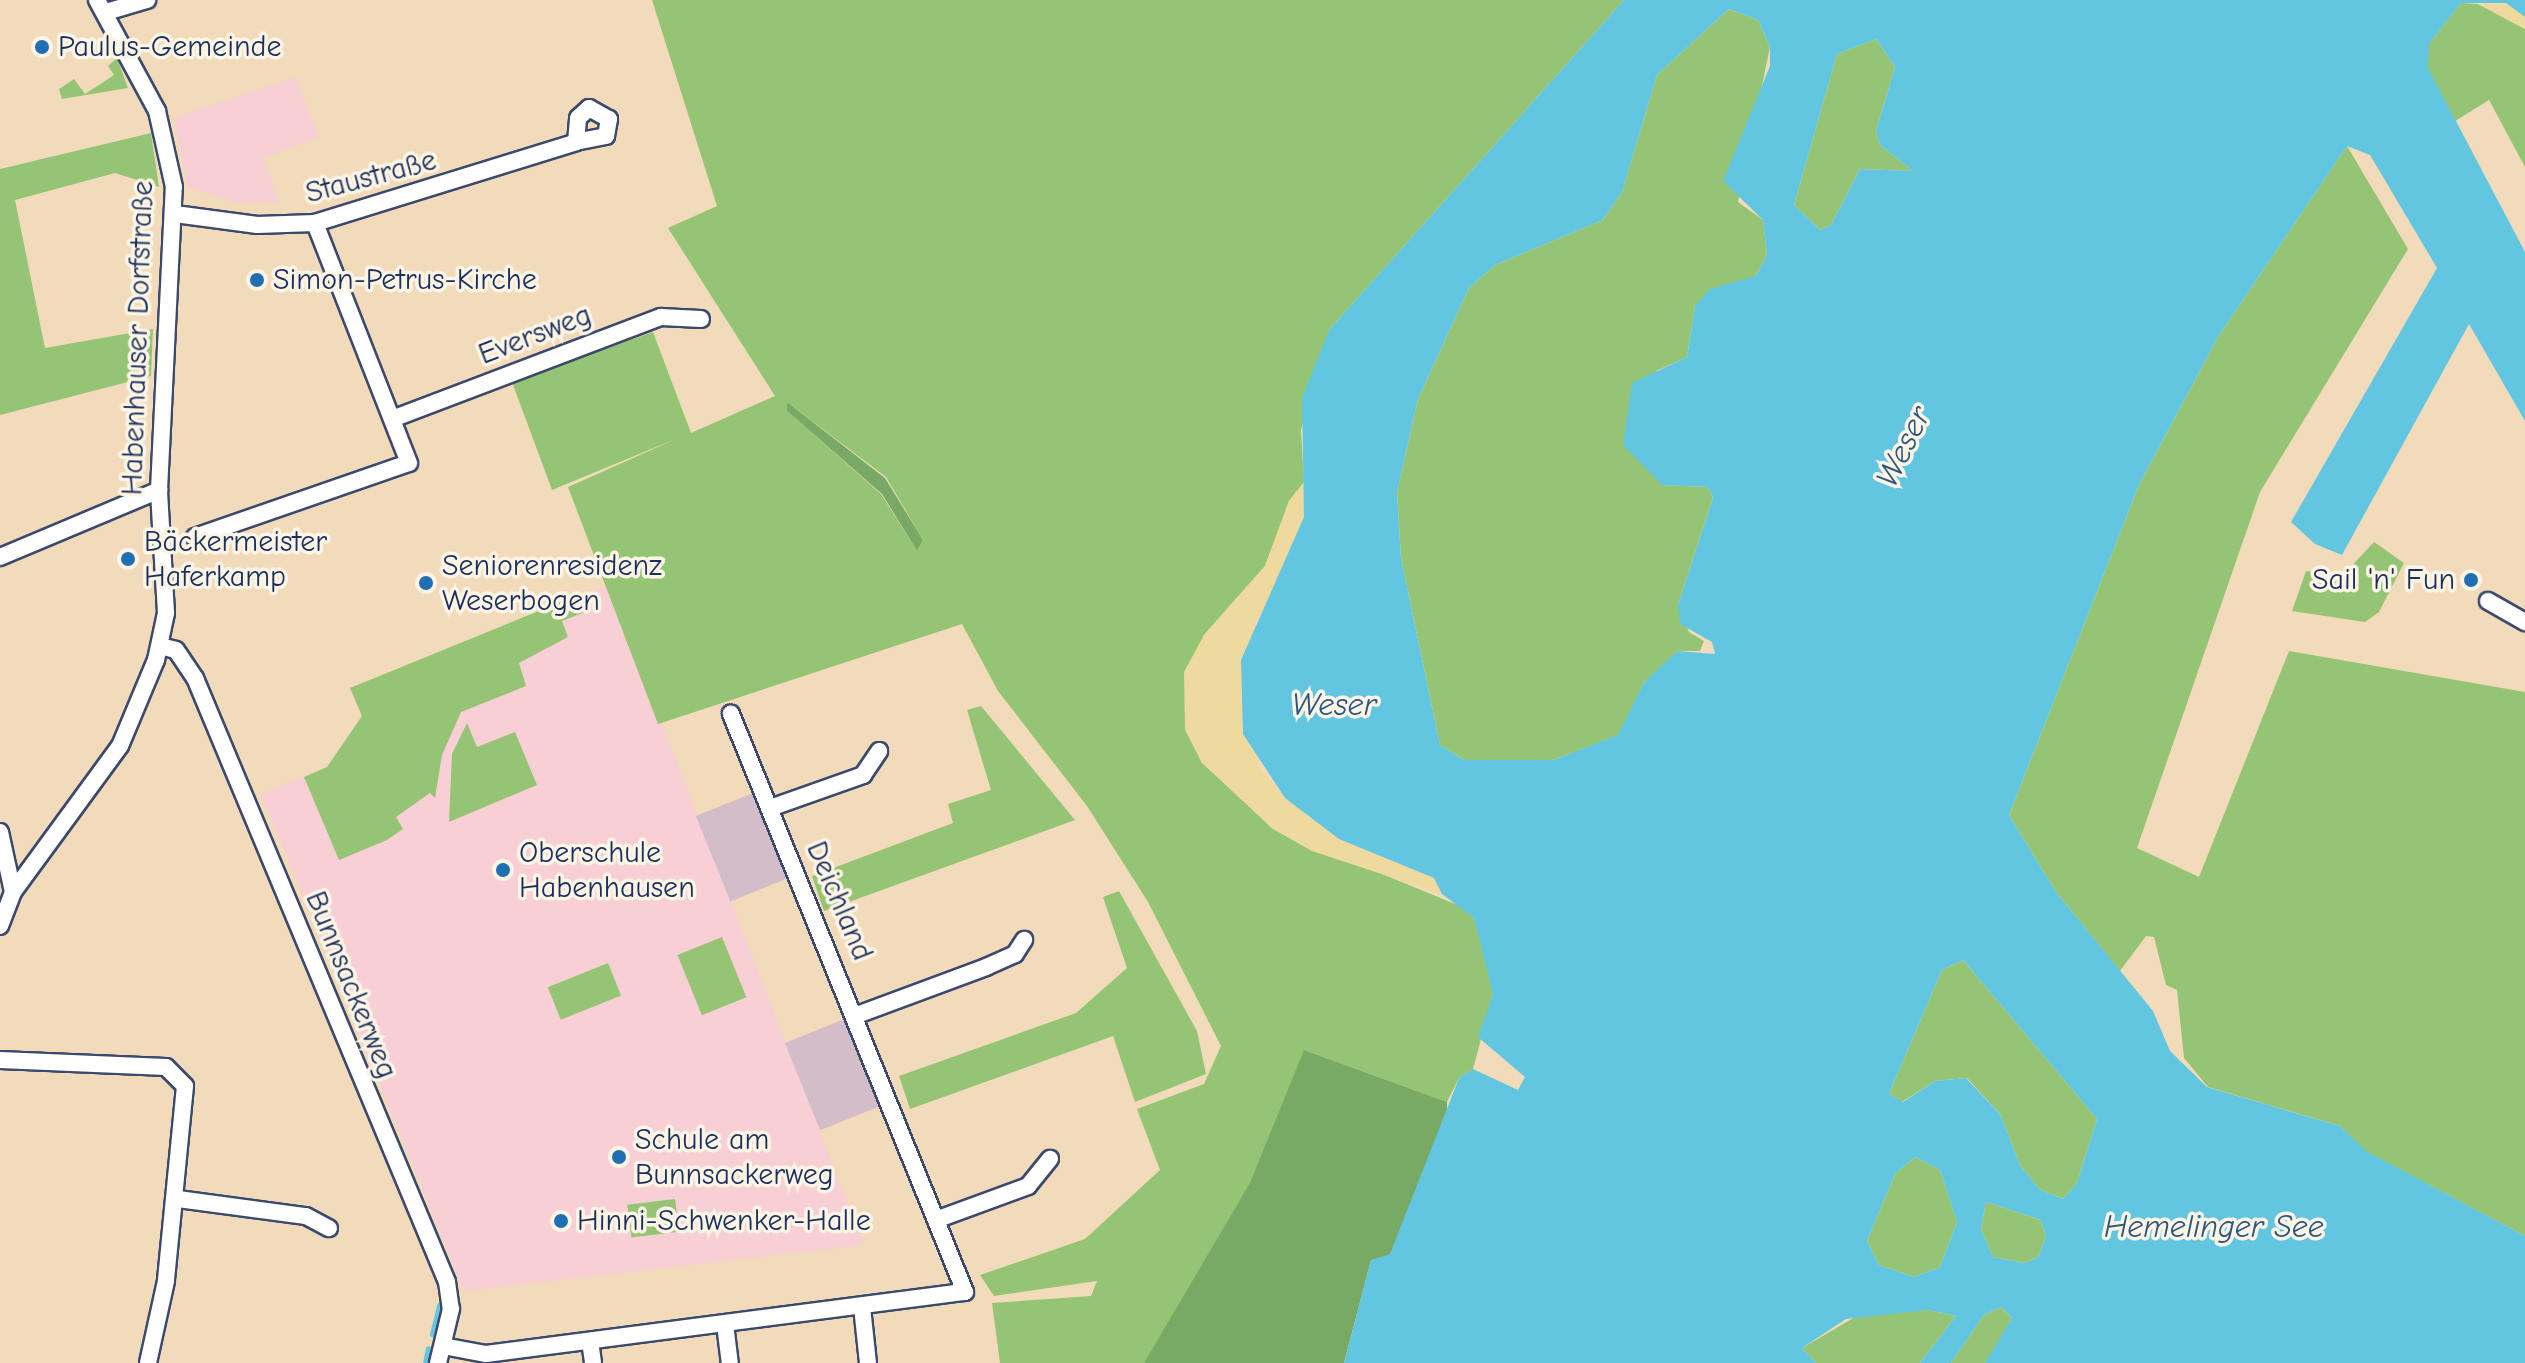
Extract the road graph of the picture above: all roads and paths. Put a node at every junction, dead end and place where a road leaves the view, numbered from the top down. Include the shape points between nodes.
1 (147, 0) edge
2 (102, 6) edge
3 (576, 142) dead end
4 (175, 214) junction
5 (315, 223) junction
6 (701, 319) dead end
7 (392, 419) junction
8 (159, 490) junction
9 (195, 537) dead end
10 (0, 557) edge
11 (2488, 601) dead end
12 (2525, 622) edge
13 (160, 646) junction
14 (731, 714) dead end
15 (879, 751) dead end
16 (770, 808) junction
17 (0, 832) edge
18 (13, 892) junction
19 (0, 926) edge
20 (1024, 940) dead end
21 (857, 1015) junction
22 (0, 1060) edge
23 (1050, 1159) dead end
24 (178, 1199) junction
25 (941, 1218) junction
26 (329, 1228) dead end
27 (862, 1307) junction
28 (725, 1324) junction
29 (590, 1341) junction
30 (443, 1346) junction
31 (148, 1363) edge
32 (438, 1363) edge
33 (593, 1363) edge
34 (730, 1363) edge
35 (868, 1363) edge

1 - 2 street
2 - 4 street, Habenhauser Dorfstraße via 157,111
3 - 5 street, Staustraße
4 - 5 street, Staustraße via 257,225
4 - 8 street, Habenhauser Dorfstraße
5 - 7 street
6 - 7 street, Eversweg via 661,317
7 - 9 street via 409,463
8 - 10 street
8 - 13 street, Habenhauser Dorfstraße via 166,613
11 - 12 street
13 - 18 street, Habenhauser Dorfstraße via 120,746
13 - 30 street, Bunnsackerweg via 176,650 195,678 447,1282 451,1309
14 - 16 street, Deichland
15 - 16 street via 863,775
16 - 21 street, Deichland
17 - 18 street
18 - 19 street, Habenhauser Dorfstraße
20 - 21 street via 1015,954
21 - 25 street, Deichland
22 - 24 street via 166,1067 180,1074 185,1086
23 - 25 street via 1028,1186
24 - 26 street via 306,1216
24 - 31 street
25 - 27 street, Deichland via 965,1292
27 - 28 street, Deichland
27 - 35 street
28 - 29 street, Deichland
28 - 34 street
29 - 30 street, Deichland via 486,1354
29 - 33 street
30 - 32 street, Bunnsackerweg

